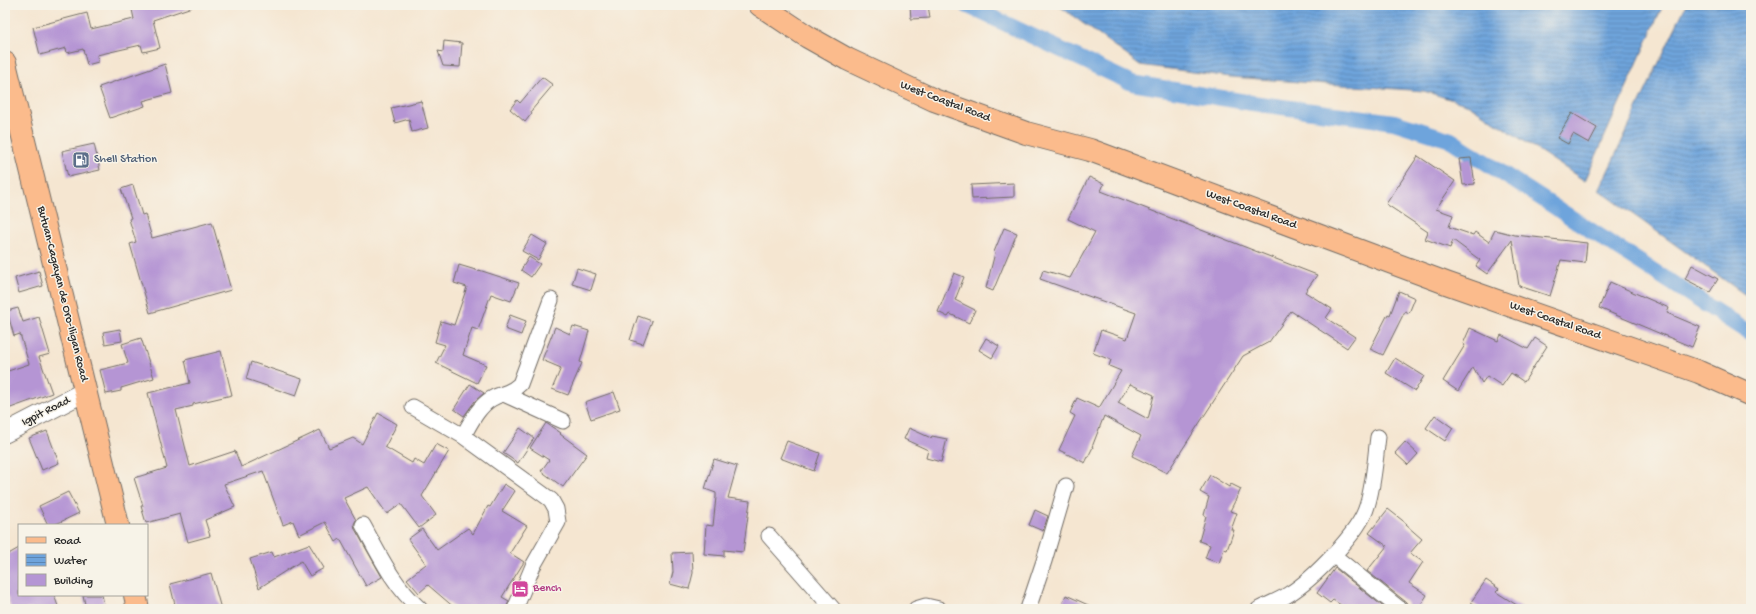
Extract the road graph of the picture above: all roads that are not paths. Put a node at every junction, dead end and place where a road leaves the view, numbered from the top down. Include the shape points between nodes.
1 (760, 5) edge
2 (5, 63) edge
3 (551, 300) dead end
4 (86, 391) junction
5 (506, 394) junction
6 (1751, 395) edge
7 (413, 407) dead end
8 (563, 421) dead end
9 (5, 433) edge
10 (462, 436) junction
11 (1378, 437) dead end
12 (1066, 486) dead end
13 (118, 524) edge
14 (363, 525) dead end
15 (769, 536) dead end
16 (1333, 555) junction
17 (135, 596) edge
18 (138, 609) edge
19 (420, 609) edge
20 (515, 609) edge
21 (833, 609) edge
22 (916, 609) edge
23 (939, 609) edge
24 (1028, 609) edge
25 (1259, 609) edge
26 (1400, 609) edge

1 - 6 main road, West Coastal Road via 847,59 934,100 1026,133 1090,150 1446,283 1699,372
2 - 4 main road, Butuan-Cagayan de Oro-Iligan Road
3 - 5 street via 520,384 514,391
4 - 9 street, Igpit Road
4 - 13 main road, Butuan-Cagayan de Oro-Iligan Road
5 - 8 street
5 - 10 street via 487,402
7 - 10 street
10 - 20 street via 551,500 556,509 558,522 533,566
11 - 16 street via 1367,508 1361,523
12 - 24 street
14 - 19 street via 392,579
15 - 21 street
16 - 25 street via 1290,594
16 - 26 street
17 - 18 main road
22 - 23 street via 926,606

